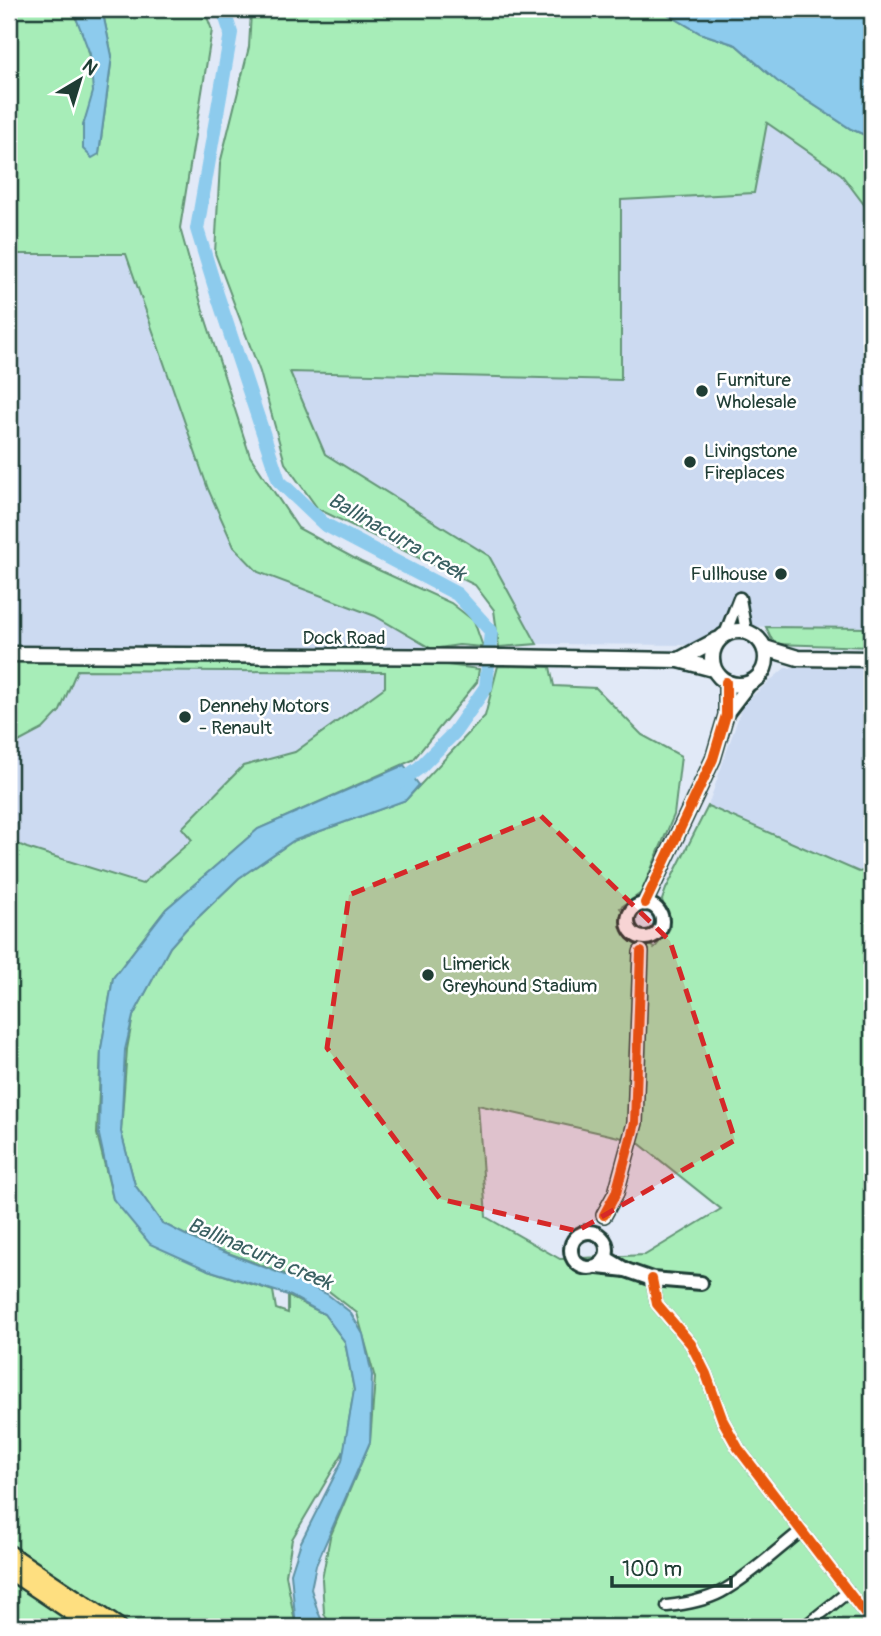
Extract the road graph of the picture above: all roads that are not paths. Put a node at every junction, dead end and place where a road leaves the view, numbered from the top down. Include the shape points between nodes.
1 (746, 632) junction
2 (721, 637) junction
3 (765, 648) junction
4 (9, 654) edge
5 (798, 658) junction
6 (872, 659) edge
7 (679, 660) junction
8 (765, 667) junction
9 (713, 669) junction
10 (726, 682) junction
11 (749, 684) junction
12 (726, 715) junction
13 (651, 906) junction
14 (635, 934) junction
15 (655, 935) junction
16 (641, 952) junction
17 (604, 1215) junction
18 (586, 1232) junction
19 (600, 1236) junction
20 (602, 1262) junction
21 (652, 1279) junction
22 (702, 1283) dead end
23 (800, 1531) junction
24 (9, 1554) edge
25 (9, 1570) edge
26 (848, 1592) junction
27 (667, 1606) dead end
28 (872, 1623) edge
29 (94, 1627) edge
30 (118, 1627) edge
31 (804, 1627) edge

1 - 2 main road
1 - 2 street via 739,598
1 - 3 main road
2 - 7 main road, Dock Road
2 - 9 main road via 711,654
3 - 5 main road
3 - 8 main road
4 - 7 main road, Dock Road
5 - 6 main road
5 - 8 main road
7 - 9 main road, Dock Road
8 - 11 main road
9 - 10 main road
10 - 11 main road
10 - 12 street
11 - 12 street
12 - 13 street via 713,759 670,847
13 - 14 street via 634,907 629,916
13 - 15 street via 662,916
14 - 15 street
14 - 16 street
15 - 16 street
16 - 17 street via 635,1123 616,1192
17 - 18 street
17 - 19 street
18 - 19 street
18 - 20 street via 573,1241 571,1256 577,1264 592,1269
19 - 20 street via 607,1246
20 - 21 street
21 - 22 street
21 - 23 street via 656,1304 696,1354 732,1438
23 - 26 street
23 - 27 street via 721,1592
24 - 30 highway
25 - 29 highway
26 - 28 street
26 - 31 street

